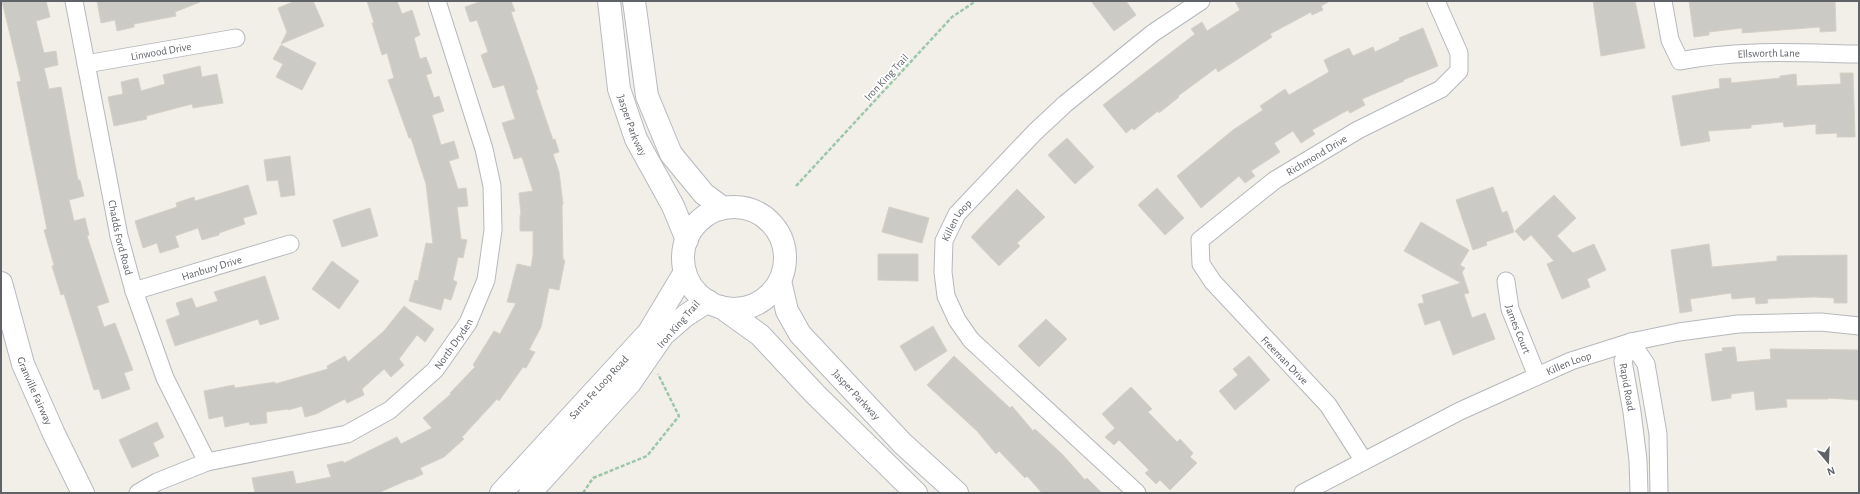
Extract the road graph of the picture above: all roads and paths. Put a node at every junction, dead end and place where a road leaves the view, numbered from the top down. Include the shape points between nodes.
1 (74, 1) edge
2 (437, 1) edge
3 (609, 1) edge
4 (634, 1) edge
5 (976, 1) edge
6 (1201, 1) edge
7 (1436, 1) edge
8 (1663, 1) edge
9 (236, 38) dead end
10 (1859, 54) edge
11 (86, 64) junction
12 (796, 186) dead end
13 (723, 208) junction
14 (687, 240) junction
15 (290, 244) dead end
16 (1201, 264) joint
17 (685, 272) junction
18 (780, 281) junction
19 (1506, 281) dead end
20 (1, 283) edge
21 (134, 291) junction
22 (714, 304) junction
23 (1859, 326) edge
24 (1630, 342) junction
25 (658, 370) dead end
26 (1537, 376) junction
27 (1364, 461) junction
28 (207, 462) junction
29 (84, 493) edge
30 (138, 493) edge
31 (501, 493) edge
32 (530, 493) edge
33 (583, 493) edge
34 (916, 493) edge
35 (957, 493) edge
36 (1137, 493) edge
37 (1303, 493) edge
38 (1639, 493) edge
39 (1659, 493) edge

1 - 11 street, Chadds Ford Road
2 - 28 street, North Dryden via 484,149 492,186 493,230 486,280 468,323 435,370 390,410 347,434
3 - 14 main road, Jasper Parkway via 621,96 636,139 673,206
4 - 13 main road via 647,96 671,154 704,194
5 - 12 path, Iron King Trail via 952,17
6 - 36 street, Killen Loop via 1153,33 1065,104 1035,132 957,214 944,241 943,272 946,296 957,320 971,340
7 - 16 street, Richmond Drive via 1459,53 1459,71 1441,89 1358,130 1275,180 1200,240
8 - 10 street, Ellsworth Lane via 1670,40 1680,61 1706,56 1765,53
9 - 11 street, Linwood Drive
11 - 21 street, Chadds Ford Road via 118,236
13 - 14 main road via 707,215 695,225
13 - 18 main road via 739,207 755,211 769,220 779,233 785,254 785,265
14 - 17 main road via 683,256
15 - 21 street, Hanbury Drive
16 - 27 street, Freeman Drive via 1213,282 1328,404
17 - 22 main road via 698,294
17 - 31 main road, Santa Fe Loop Road via 649,332
18 - 22 main road via 770,295 755,304 738,309
18 - 35 main road, Jasper Parkway via 787,311 800,334 902,443
19 - 26 street, James Court via 1510,309
20 - 29 main road, Granville Fairway via 23,364
21 - 28 street, Chadds Ford Road via 165,378
22 - 32 main road, Santa Fe Loop Road via 685,316 664,335 630,383
22 - 34 main road via 760,335
23 - 24 street, Killen Loop via 1821,322 1738,324
24 - 26 street, Killen Loop via 1571,361
24 - 38 street, Rapid Road via 1623,361 1638,460
24 - 39 street, Rapid Road via 1646,364 1658,434
25 - 33 path via 658,375 679,416 647,456 593,478
26 - 27 street, Killen Loop via 1460,411
27 - 37 street, Killen Loop
28 - 30 street, North Dryden via 157,482

